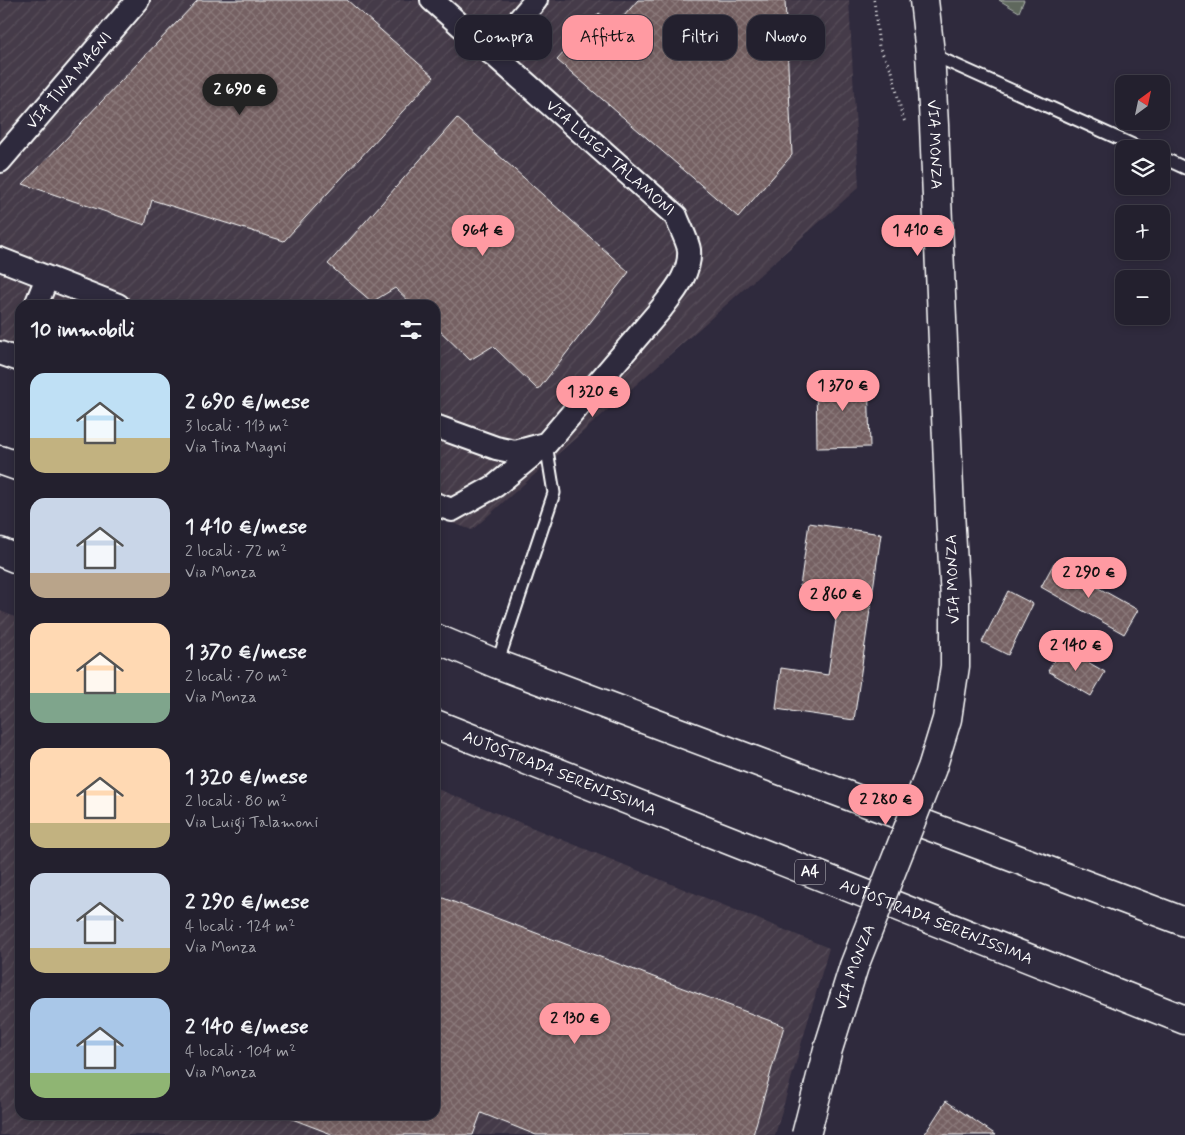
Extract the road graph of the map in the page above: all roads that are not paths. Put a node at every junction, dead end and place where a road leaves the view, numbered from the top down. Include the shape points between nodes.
1 (138, 0) edge
2 (432, 0) edge
3 (536, 0) edge
4 (924, 0) edge
5 (523, 15) edge
6 (455, 21) edge
7 (930, 53) junction
8 (499, 60) edge
9 (1122, 140) edge
10 (0, 161) edge
11 (1170, 161) edge
12 (1185, 168) edge
13 (0, 259) edge
14 (47, 278) junction
15 (38, 300) edge
16 (105, 300) edge
17 (440, 428) edge
18 (546, 444) junction
19 (0, 460) edge
20 (15, 465) edge
21 (440, 506) edge
22 (0, 552) edge
23 (15, 558) edge
24 (440, 640) edge
25 (497, 664) junction
26 (440, 726) edge
27 (1185, 922) edge
28 (1185, 1020) edge
29 (806, 1135) edge

1 - 10 street, VIA TINA MAGNI
2 - 6 street, VIA LUIGI TALAMONI
3 - 5 street
4 - 7 main road, VIA MONZA
7 - 9 lane
7 - 29 main road, VIA MONZA, bridge via 956,599 955,666 947,719 932,768 854,966
8 - 18 street, VIA LUIGI TALAMONI via 676,216 689,249 685,273 677,288
11 - 12 lane
13 - 14 street
14 - 15 street
14 - 16 street
17 - 18 street via 515,452
18 - 21 street, VIA LUIGI TALAMONI via 495,486 452,510
18 - 25 lane via 554,493
19 - 20 main road
22 - 23 main road
24 - 25 main road
25 - 27 main road
26 - 28 main road, AUTOSTRADA SERENISSIMA / A4

